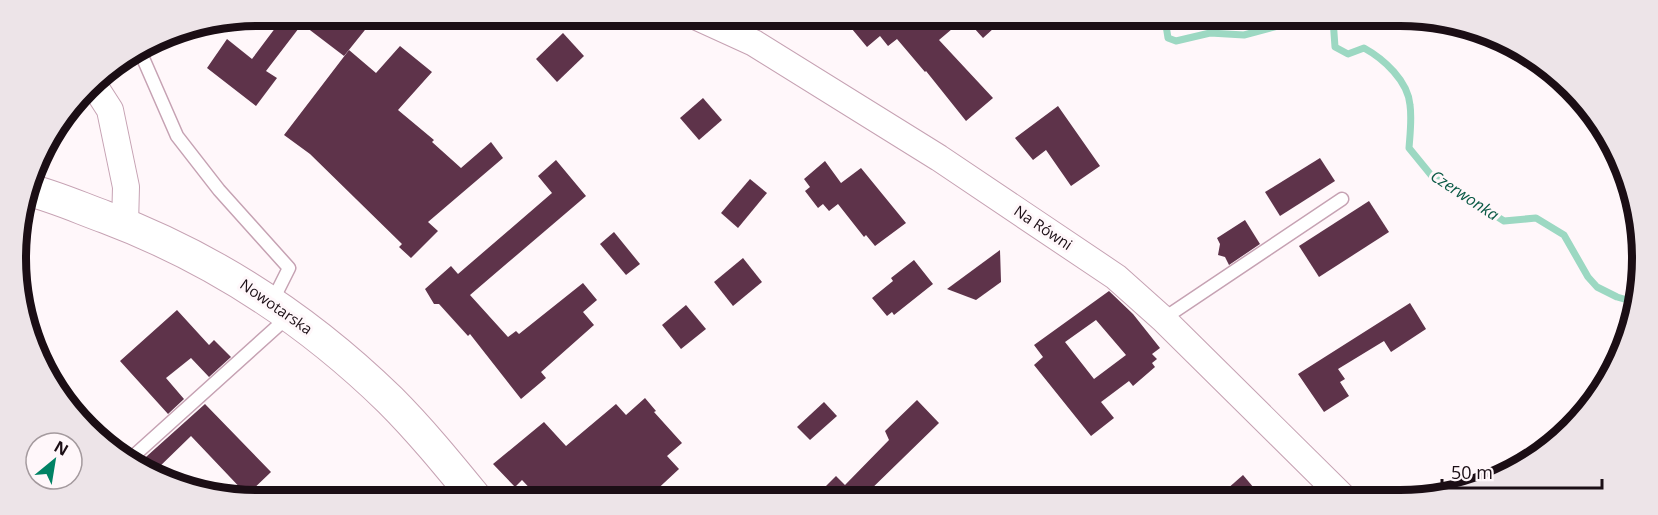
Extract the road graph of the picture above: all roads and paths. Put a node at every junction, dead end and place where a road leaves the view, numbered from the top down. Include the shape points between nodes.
1 (717, 26) edge
2 (142, 56) edge
3 (97, 90) edge
4 (35, 192) edge
5 (1342, 198) dead end
6 (126, 225) junction
7 (281, 308) junction
8 (1164, 319) junction
9 (135, 454) edge
10 (469, 490) edge
11 (1336, 490) edge

1 - 8 street, Na Równi via 754,43 939,158 1116,278
2 - 7 lane via 177,136 289,268
3 - 6 street via 110,110 126,187
4 - 6 street, Nowotarska
5 - 8 lane
6 - 7 street, Nowotarska via 185,252
7 - 9 lane
7 - 10 street, Nowotarska via 390,401
8 - 11 street, Na Równi

